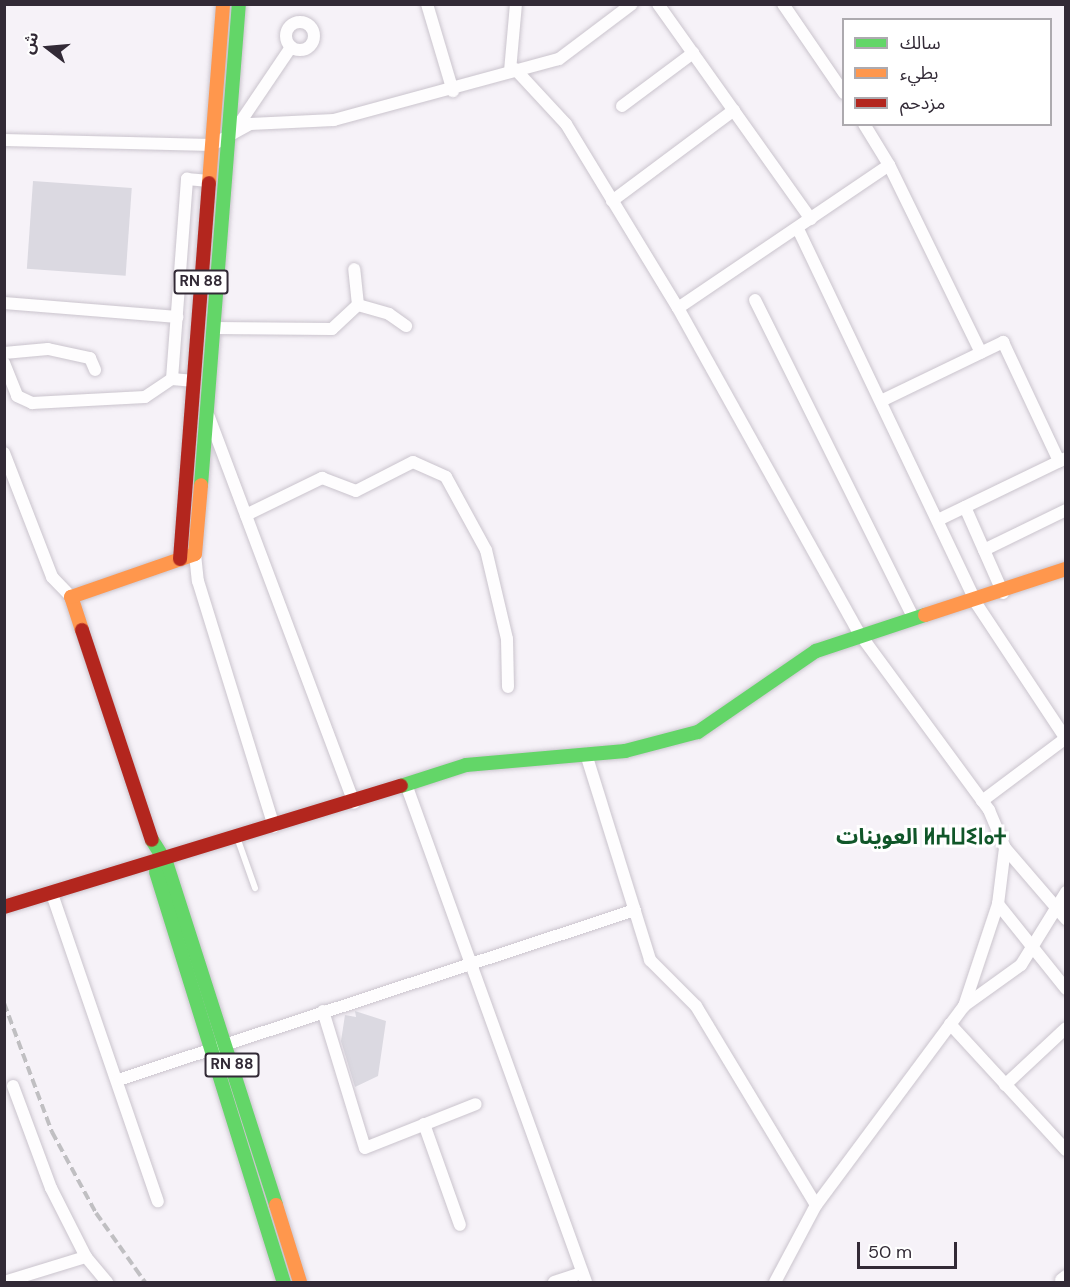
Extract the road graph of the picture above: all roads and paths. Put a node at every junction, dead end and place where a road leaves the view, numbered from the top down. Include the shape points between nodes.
1 (223, 4) edge
2 (239, 4) edge
3 (427, 4) edge
4 (516, 4) edge
5 (632, 4) edge
6 (658, 4) edge
7 (783, 4) edge
8 (291, 47) dead end
9 (693, 53) junction
10 (512, 70) junction
11 (453, 91) junction
12 (842, 92) edge
13 (622, 106) dead end
14 (734, 110) junction
15 (865, 126) edge
16 (229, 138) junction
17 (4, 140) edge
18 (212, 145) junction
19 (889, 165) junction
20 (209, 181) junction
21 (612, 201) junction
22 (811, 219) junction
23 (798, 229) junction
24 (354, 269) dead end
25 (755, 300) dead end
26 (4, 303) edge
27 (358, 305) junction
28 (678, 308) junction
29 (177, 317) junction
30 (406, 326) dead end
31 (213, 328) junction
32 (4, 353) edge
33 (981, 353) junction
34 (4, 363) edge
35 (95, 370) dead end
36 (172, 379) junction
37 (194, 381) junction
38 (881, 400) junction
39 (207, 410) junction
40 (4, 453) edge
41 (1062, 459) edge
42 (964, 507) junction
43 (1065, 510) edge
44 (246, 515) junction
45 (938, 520) junction
46 (984, 550) junction
47 (195, 554) junction
48 (180, 559) junction
49 (1065, 569) edge
50 (1003, 593) junction
51 (71, 597) junction
52 (976, 603) junction
53 (914, 619) junction
54 (859, 633) junction
55 (508, 687) dead end
56 (1065, 739) edge
57 (586, 754) junction
58 (407, 787) junction
59 (982, 801) junction
60 (354, 803) junction
61 (274, 827) junction
62 (238, 839) junction
63 (1005, 848) junction
64 (159, 860) junction
65 (255, 888) dead end
66 (1065, 892) edge
67 (52, 894) junction
68 (998, 904) junction
69 (4, 907) edge
70 (635, 910) junction
71 (1057, 910) junction
72 (1065, 919) edge
73 (1032, 952) junction
74 (467, 965) junction
75 (1065, 989) edge
76 (964, 1006) junction
77 (323, 1011) junction
78 (950, 1024) junction
79 (1065, 1028) edge
80 (225, 1043) junction
81 (209, 1048) junction
82 (118, 1080) junction
83 (1005, 1085) junction
84 (13, 1086) dead end
85 (476, 1104) dead end
86 (424, 1124) junction
87 (1065, 1150) edge
88 (266, 1173) junction
89 (250, 1178) junction
90 (158, 1201) dead end
91 (816, 1204) junction
92 (460, 1225) dead end
93 (86, 1257) junction
94 (584, 1278) edge
95 (4, 1282) edge
96 (107, 1282) edge
97 (284, 1282) edge
98 (300, 1282) edge
99 (554, 1282) edge
100 (775, 1282) edge

1 - 18 main road, RN 88
2 - 16 main road, RN 88
3 - 11 street
4 - 10 street
5 - 10 street via 559,59
6 - 9 street
7 - 12 street
8 - 16 street
9 - 13 street
9 - 14 street
10 - 11 street
10 - 21 street via 566,124
11 - 16 street via 334,120 250,124
14 - 21 street
14 - 22 street
15 - 19 street
16 - 18 street
16 - 31 main road, RN 88
17 - 18 street
18 - 20 main road, RN 88
19 - 22 street
19 - 33 street
20 - 29 street via 187,179
20 - 37 main road, RN 88
21 - 28 street
22 - 23 street
23 - 28 street
23 - 38 street
24 - 27 street
25 - 53 street
26 - 29 street
27 - 30 street via 389,314
27 - 31 street via 332,329
28 - 54 street
29 - 36 street
31 - 39 main road, RN 88
32 - 35 street via 48,349 90,358
33 - 38 street
33 - 41 street via 1003,342
34 - 36 street via 17,396 32,404 145,397
36 - 37 street
37 - 48 main road, RN 88
38 - 45 street
39 - 44 street
39 - 47 main road, RN 88
40 - 51 street via 52,577
41 - 42 street
42 - 45 street
42 - 46 street
43 - 46 street
44 - 55 street via 322,478 356,491 413,462 446,477 486,550 507,639
44 - 60 street
45 - 52 street
46 - 50 street
47 - 48 main road
47 - 61 street via 198,581
48 - 51 main road
49 - 50 main road
50 - 52 main road
51 - 64 main road, RN 88
52 - 53 main road
52 - 56 street
53 - 54 main road
54 - 57 main road via 771,677 698,732 625,751
54 - 59 street
56 - 59 street
57 - 58 main road via 466,765
57 - 70 street
58 - 60 main road
58 - 74 street
59 - 63 street
60 - 61 main road
61 - 62 main road
62 - 64 main road
62 - 65 lane
63 - 68 street
63 - 71 street
64 - 67 main road
64 - 80 main road, RN 88
64 - 81 main road, RN 88
66 - 71 street
67 - 69 main road
67 - 82 street
68 - 73 street
68 - 76 street
70 - 74 street
70 - 91 street via 650,960 696,1006
71 - 72 street
71 - 73 street
73 - 75 street
73 - 76 street
74 - 77 street
74 - 94 street
76 - 78 street
77 - 80 street
77 - 86 street via 365,1148
78 - 83 street
78 - 91 street
79 - 83 street
80 - 81 street
80 - 88 main road, RN 88
81 - 82 street
81 - 89 main road, RN 88
82 - 90 street
83 - 87 street
84 - 93 street via 51,1188
85 - 86 street
86 - 92 street
88 - 89 main road
88 - 98 main road, RN 88
89 - 97 main road, RN 88
91 - 100 street
93 - 95 street
93 - 96 street
94 - 99 street

